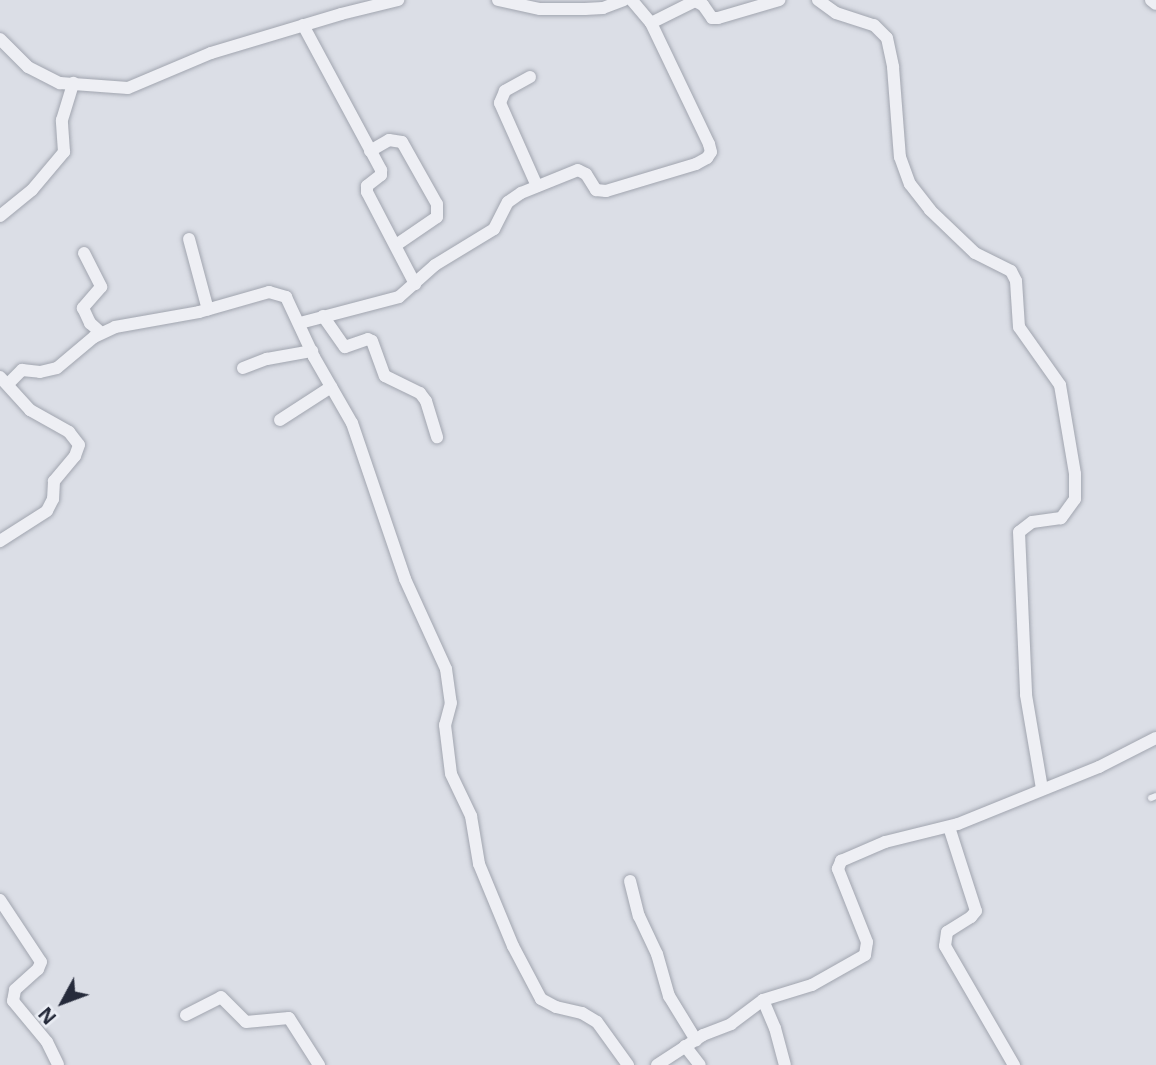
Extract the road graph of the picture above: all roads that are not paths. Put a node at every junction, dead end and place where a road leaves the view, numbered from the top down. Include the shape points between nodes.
1 (398, 0) edge
2 (498, 0) edge
3 (624, 0) edge
4 (632, 0) edge
5 (779, 0) edge
6 (818, 0) edge
7 (1151, 0) edge
8 (1156, 4) edge
9 (651, 23) junction
10 (303, 25) junction
11 (0, 38) edge
12 (530, 77) dead end
13 (73, 83) junction
14 (370, 151) junction
15 (537, 186) junction
16 (0, 216) edge
17 (190, 239) dead end
18 (396, 245) junction
19 (84, 253) dead end
20 (415, 284) junction
21 (208, 310) junction
22 (323, 316) junction
23 (300, 323) junction
24 (101, 333) junction
25 (312, 351) junction
26 (243, 368) dead end
27 (4, 381) edge
28 (331, 387) junction
29 (280, 420) dead end
30 (437, 437) dead end
31 (0, 541) edge
32 (1156, 738) edge
33 (1042, 789) junction
34 (948, 827) junction
35 (630, 881) dead end
36 (0, 900) edge
37 (763, 1000) junction
38 (186, 1015) dead end
39 (691, 1043) junction
40 (58, 1065) edge
41 (319, 1065) edge
42 (628, 1065) edge
43 (657, 1065) edge
44 (700, 1065) edge
45 (785, 1065) edge
46 (1014, 1065) edge

1 - 10 street
2 - 3 street via 540,9 603,8
4 - 9 street
5 - 9 street via 718,18 712,18 695,1
6 - 33 street via 836,13 874,25 887,38 900,157 910,184 975,253 1011,271 1016,281 1019,327 1060,385 1075,499 1061,518 1032,522 1018,532 1026,695
7 - 8 street
9 - 15 street via 712,152 696,164 606,191 596,190 578,170
10 - 13 street via 211,53 128,88
10 - 14 street
11 - 13 street via 28,67 60,83
12 - 15 street via 505,91 500,103
13 - 16 street via 62,120 64,152 32,190
14 - 18 street via 381,175 367,186 367,192
14 - 18 street via 389,140 402,142 437,204 437,218
15 - 20 street via 512,197 499,223 485,237 435,265
17 - 21 street
18 - 20 street
19 - 24 street via 101,287 83,308
20 - 22 street via 387,302
21 - 23 street via 275,291 290,301
21 - 24 street
22 - 23 street
22 - 30 street via 345,347 372,341 385,376 420,393 426,401
23 - 25 street
24 - 27 street via 57,368 22,370
25 - 26 street
25 - 28 street
27 - 31 street via 30,410 68,432 79,445 54,481 47,511
28 - 29 street
28 - 42 street via 352,423 405,579 446,669 451,703 444,725 451,774 471,816 479,864 513,946 541,999 597,1022
32 - 33 street
33 - 34 street
34 - 37 street via 885,842 839,862 867,942 865,955 812,985
34 - 46 street via 976,911 947,932 945,946
35 - 39 street via 669,996
36 - 40 street via 41,962 13,993 13,1001 47,1042
37 - 39 street via 732,1024
37 - 45 street
38 - 41 street via 221,997 246,1022 289,1018
39 - 43 street
39 - 44 street

